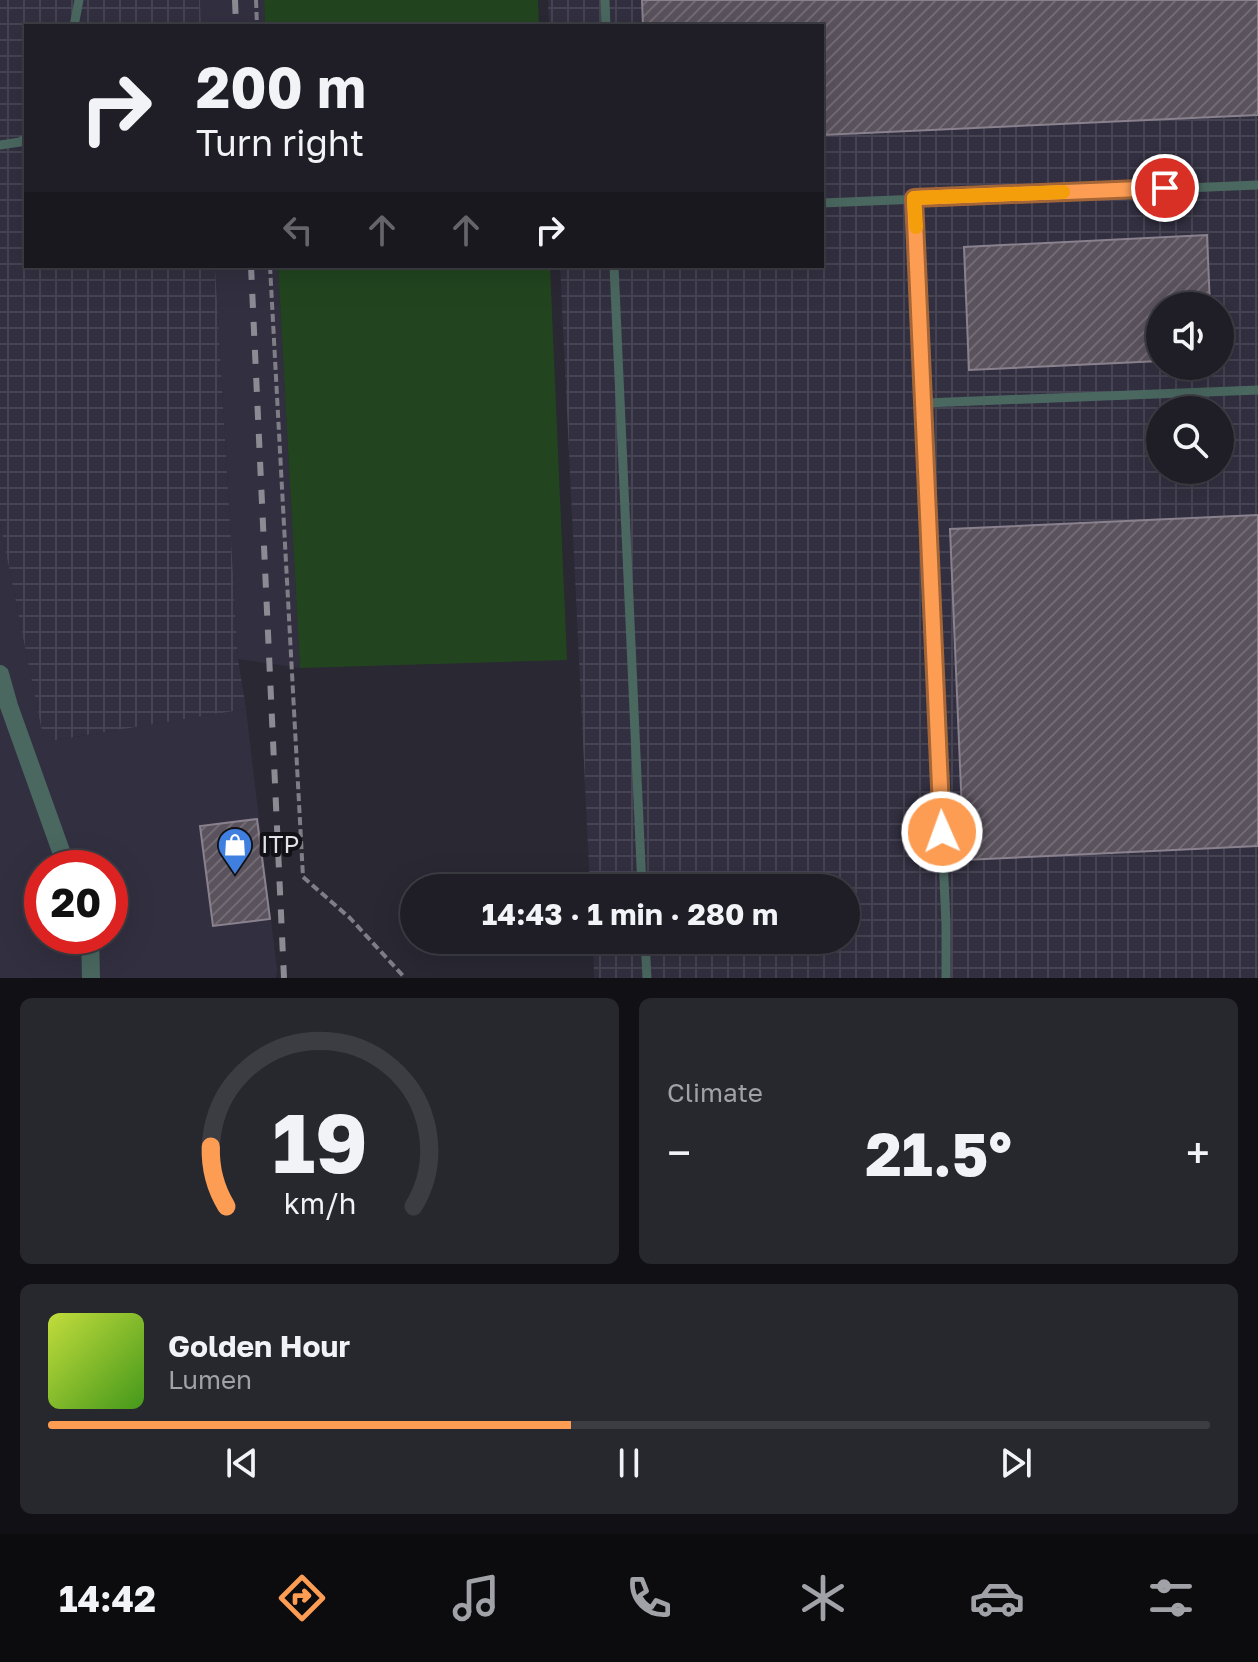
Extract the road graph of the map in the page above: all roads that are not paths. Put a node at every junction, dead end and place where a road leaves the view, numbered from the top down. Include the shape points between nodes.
1 (79, 0) edge
2 (605, 0) edge
3 (74, 24) edge
4 (606, 24) edge
5 (24, 139) edge
6 (0, 145) edge
7 (1258, 185) edge
8 (914, 198) junction
9 (824, 203) edge
10 (614, 268) edge
11 (1258, 390) edge
12 (925, 403) junction
13 (0, 674) edge
14 (61, 850) edge
15 (641, 874) edge
16 (90, 954) edge
17 (646, 954) edge
18 (91, 978) edge
19 (647, 978) edge
20 (946, 978) edge

1 - 3 lane
2 - 4 lane
5 - 6 lane
7 - 8 lane
8 - 9 lane
8 - 12 lane
10 - 15 lane
11 - 12 lane
12 - 20 lane
13 - 14 street
16 - 18 street
17 - 19 lane

